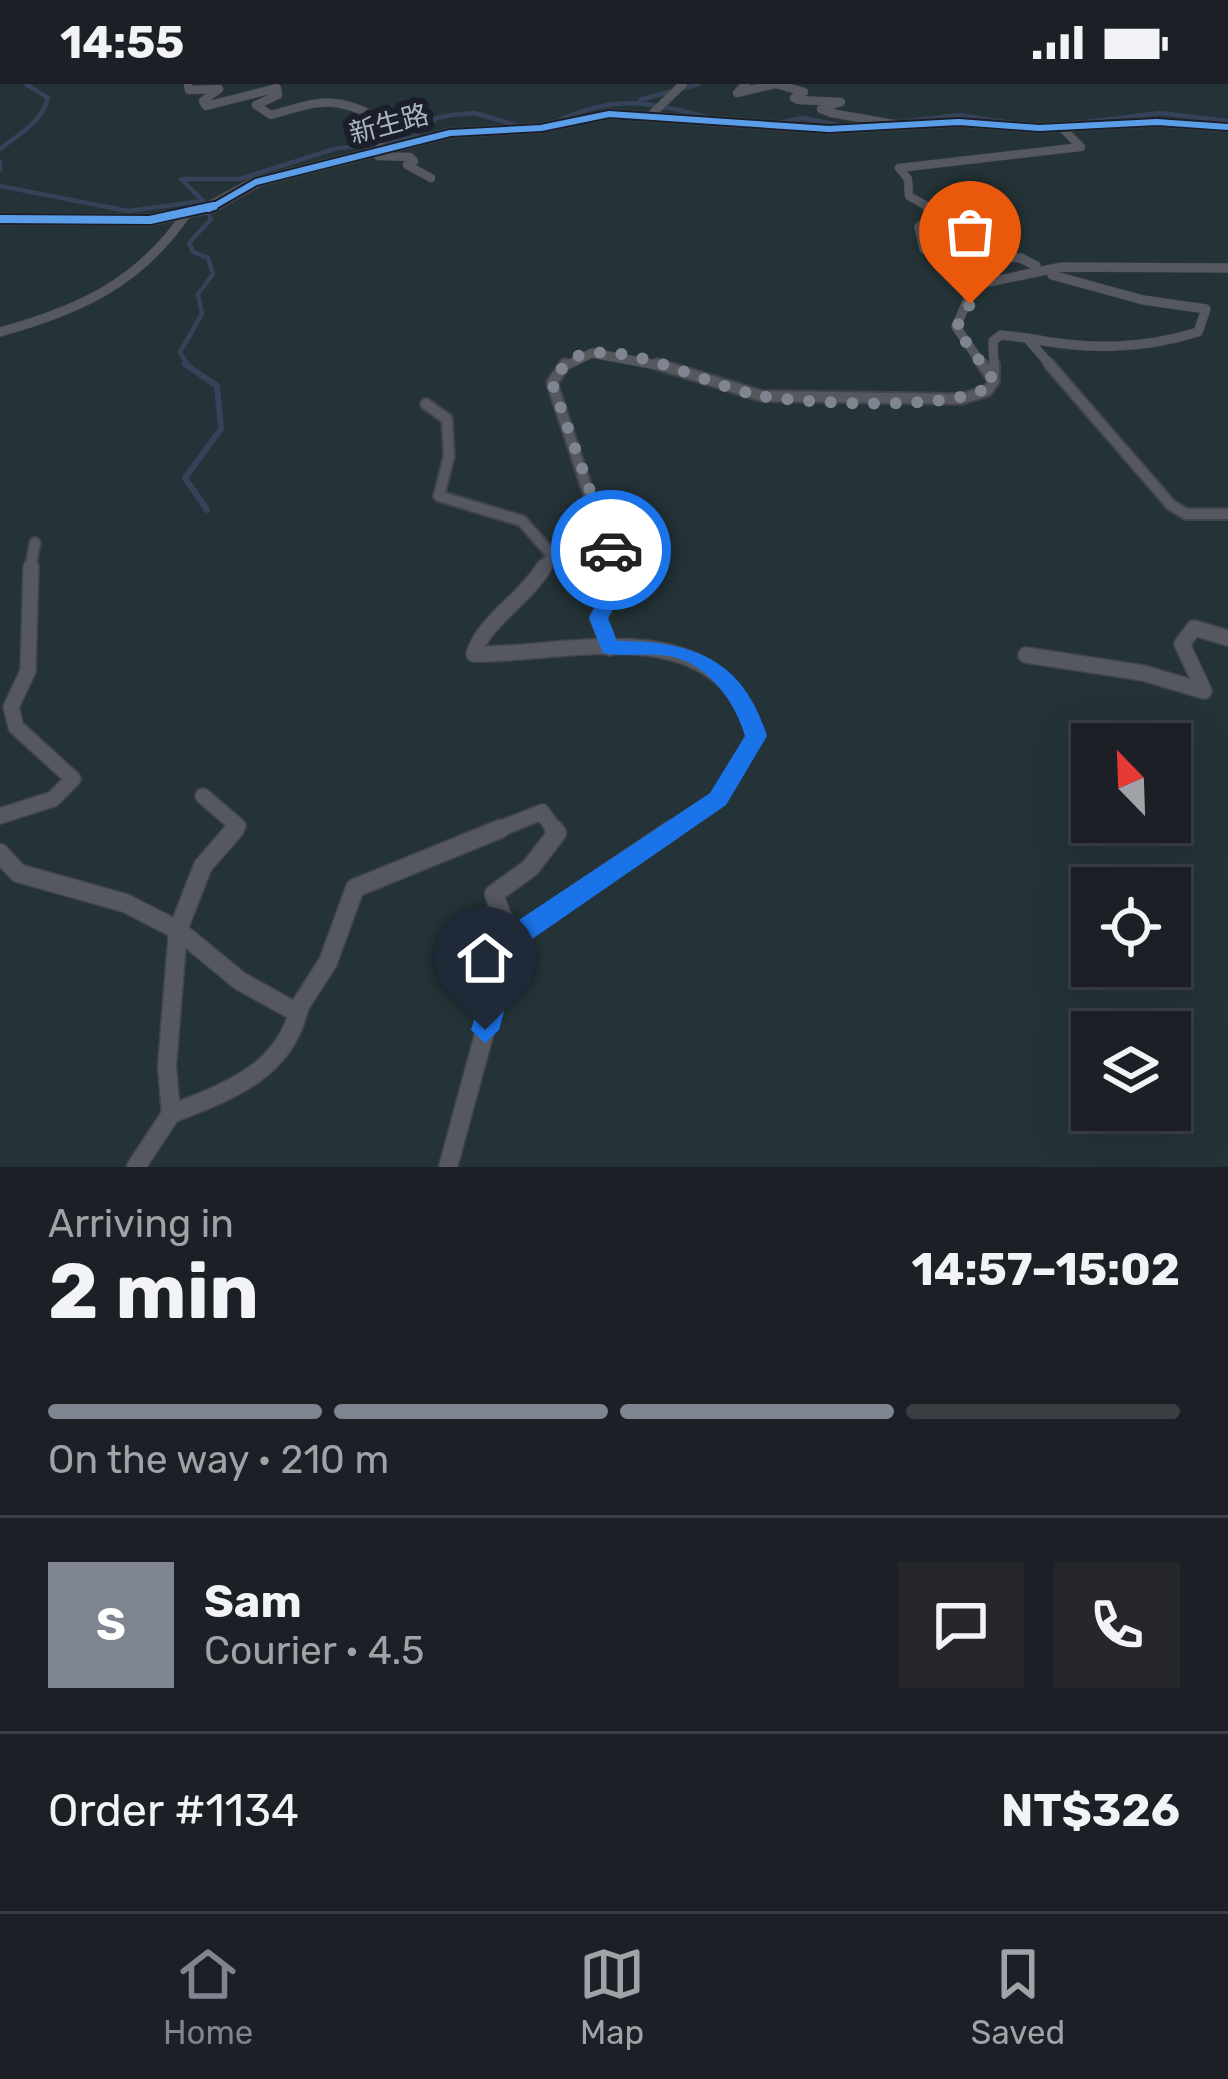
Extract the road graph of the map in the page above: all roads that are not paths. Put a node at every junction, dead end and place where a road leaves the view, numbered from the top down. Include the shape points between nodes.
1 (188, 84) edge
2 (746, 84) edge
3 (775, 84) edge
4 (681, 87) edge
5 (659, 108) junction
6 (900, 123) junction
7 (1228, 127) edge
8 (1062, 128) junction
9 (380, 145) junction
10 (361, 157) junction
11 (431, 178) dead end
12 (197, 211) junction
13 (0, 219) edge
14 (1036, 266) junction
15 (1228, 268) edge
16 (1011, 271) junction
17 (0, 332) edge
18 (1027, 338) junction
19 (994, 381) junction
20 (426, 404) dead end
21 (1228, 514) edge
22 (35, 543) dead end
23 (1228, 638) edge
24 (610, 648) junction
25 (1026, 655) dead end
26 (203, 796) dead end
27 (0, 816) edge
28 (0, 853) edge
29 (178, 930) junction
30 (510, 939) junction
31 (299, 1008) junction
32 (171, 1114) junction
33 (136, 1167) edge
34 (448, 1167) edge

1 - 9 lane via 219,89 206,106 278,88 256,105 272,115 306,101 353,104 384,121
2 - 3 lane via 736,93
3 - 6 lane via 804,92 798,100 841,102 821,109 831,113
4 - 5 lane
5 - 6 street, 新生路 via 702,124
5 - 9 street, 新生路
6 - 8 street, 新生路
7 - 8 street, 新生路
8 - 14 lane via 1081,147 899,168 909,196 938,212 919,227 924,249
9 - 10 street, 新生路
10 - 11 lane via 410,157 407,165
10 - 12 street, 新生路 via 256,182
12 - 13 street, 新生路 via 112,223
12 - 17 lane via 112,295
14 - 15 lane
14 - 16 lane
16 - 18 lane via 1206,309 1198,332 1163,345 1101,351
16 - 19 lane via 974,285 956,328
18 - 19 lane via 993,341
18 - 21 lane via 1171,505 1186,514
19 - 24 lane via 961,399 799,399 762,396 654,363 592,353 567,361 552,383 615,560 613,592 598,618
20 - 24 lane via 447,419 439,496 522,521 552,555 528,594 479,637 474,654
22 - 27 lane via 28,671 11,707 16,727 73,779 53,799
23 - 25 lane via 1195,628 1182,644 1204,691
24 - 30 lane via 670,648 710,666 746,701 756,736 718,799
26 - 29 lane via 238,826 203,866
28 - 29 lane via 17,873 125,903
29 - 31 lane via 240,981
29 - 32 lane
30 - 31 lane via 494,894 530,868 557,833 542,812 355,888 328,962
30 - 34 lane
31 - 32 lane via 297,1027 250,1083
32 - 33 lane

